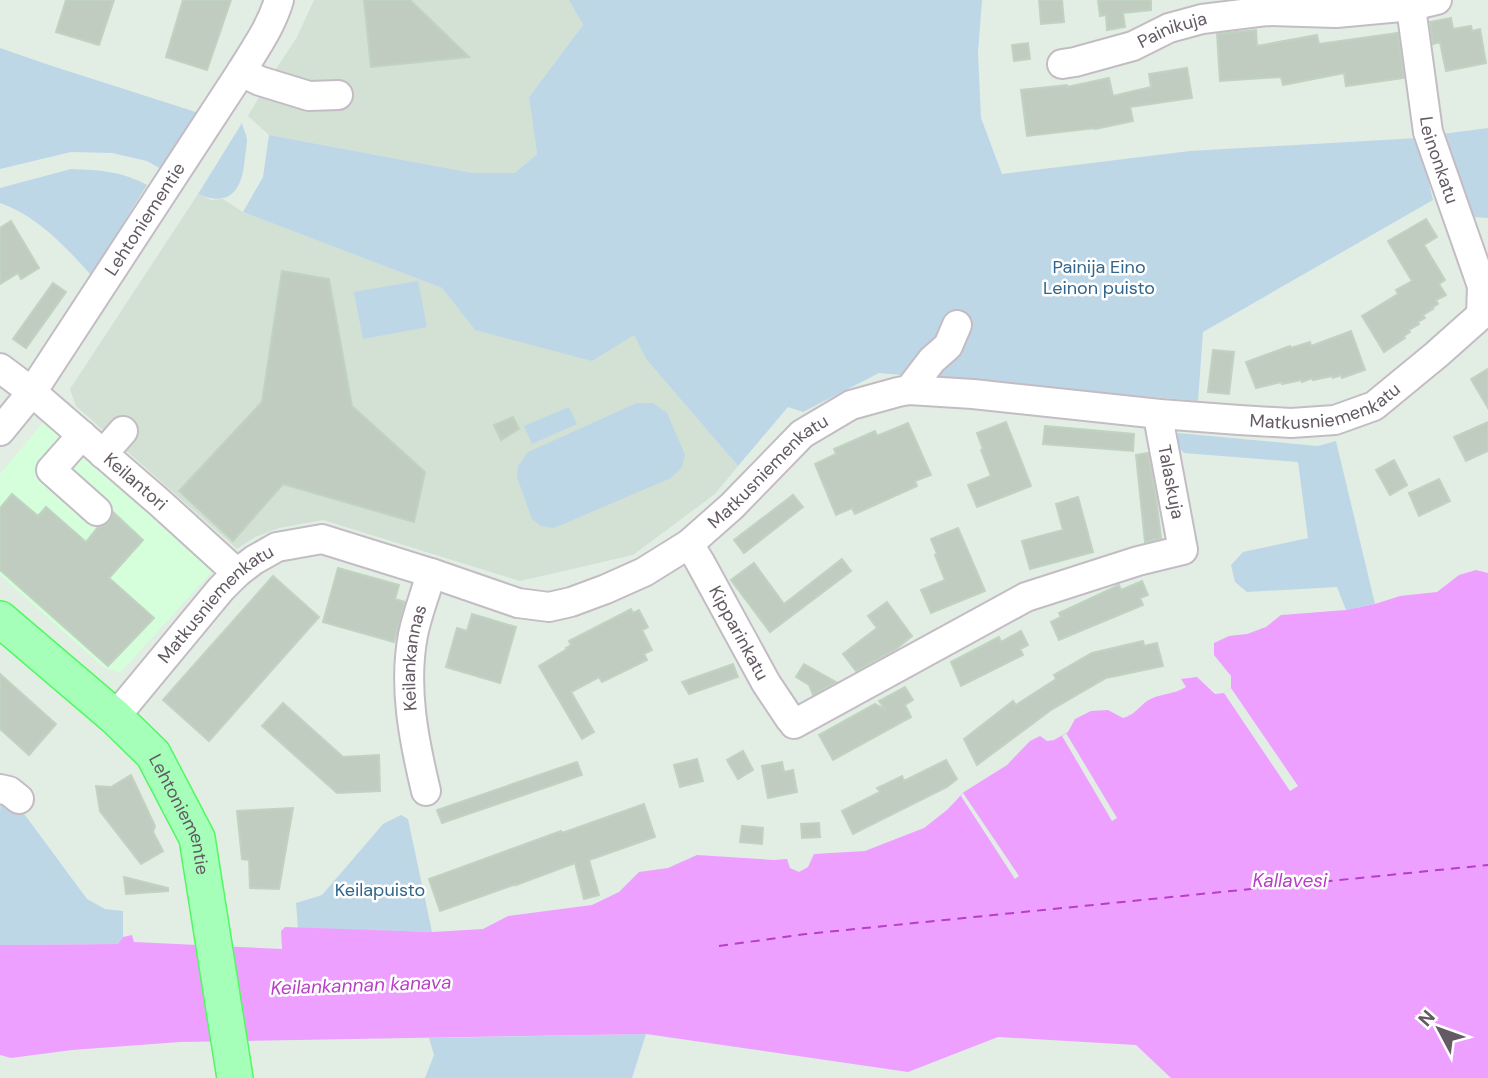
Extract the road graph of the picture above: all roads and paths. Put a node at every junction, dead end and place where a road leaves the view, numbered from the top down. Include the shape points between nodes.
1 (278, 0) edge
2 (1420, 2) edge
3 (1062, 64) dead end
4 (241, 72) junction
5 (338, 95) dead end
6 (1484, 316) edge
7 (957, 325) dead end
8 (0, 368) edge
9 (909, 390) junction
10 (32, 392) junction
11 (1160, 414) junction
12 (0, 431) edge
13 (123, 431) dead end
14 (82, 435) junction
15 (103, 454) junction
16 (97, 511) dead end
17 (689, 544) junction
18 (237, 573) junction
19 (431, 573) junction
20 (0, 619) edge
21 (115, 717) junction
22 (792, 722) joint
23 (426, 791) dead end
24 (235, 1078) edge

1 - 4 street, Lehtoniementie via 265,34
2 - 3 street, Painikuja via 1336,13 1266,11 1202,19 1133,46
2 - 6 street, Leinonkatu via 1428,132 1482,286
4 - 5 street via 309,96
4 - 10 street, Lehtoniementie
6 - 11 street, Matkusniemenkatu via 1374,406 1335,420 1291,423
7 - 9 street via 948,346
8 - 10 street, Keilantori
9 - 11 street, Matkusniemenkatu
9 - 17 street, Matkusniemenkatu via 851,405 802,434
10 - 12 street, Lehtoniementie
10 - 14 street, Keilantori
11 - 22 street, Talaskuja via 1183,550 1026,597
13 - 15 street
14 - 15 street, Keilantori
14 - 16 street via 51,470
15 - 18 street, Keilantori
17 - 19 street, Matkusniemenkatu via 606,590 549,607 518,603
17 - 22 street, Kipparinkatu
18 - 19 street, Matkusniemenkatu via 277,547 323,539
18 - 21 street, Matkusniemenkatu
19 - 23 street, Keilankannas via 413,634 409,673 415,747
20 - 21 main road, Lehtoniementie
21 - 24 main road, Lehtoniementie via 153,754 197,838

